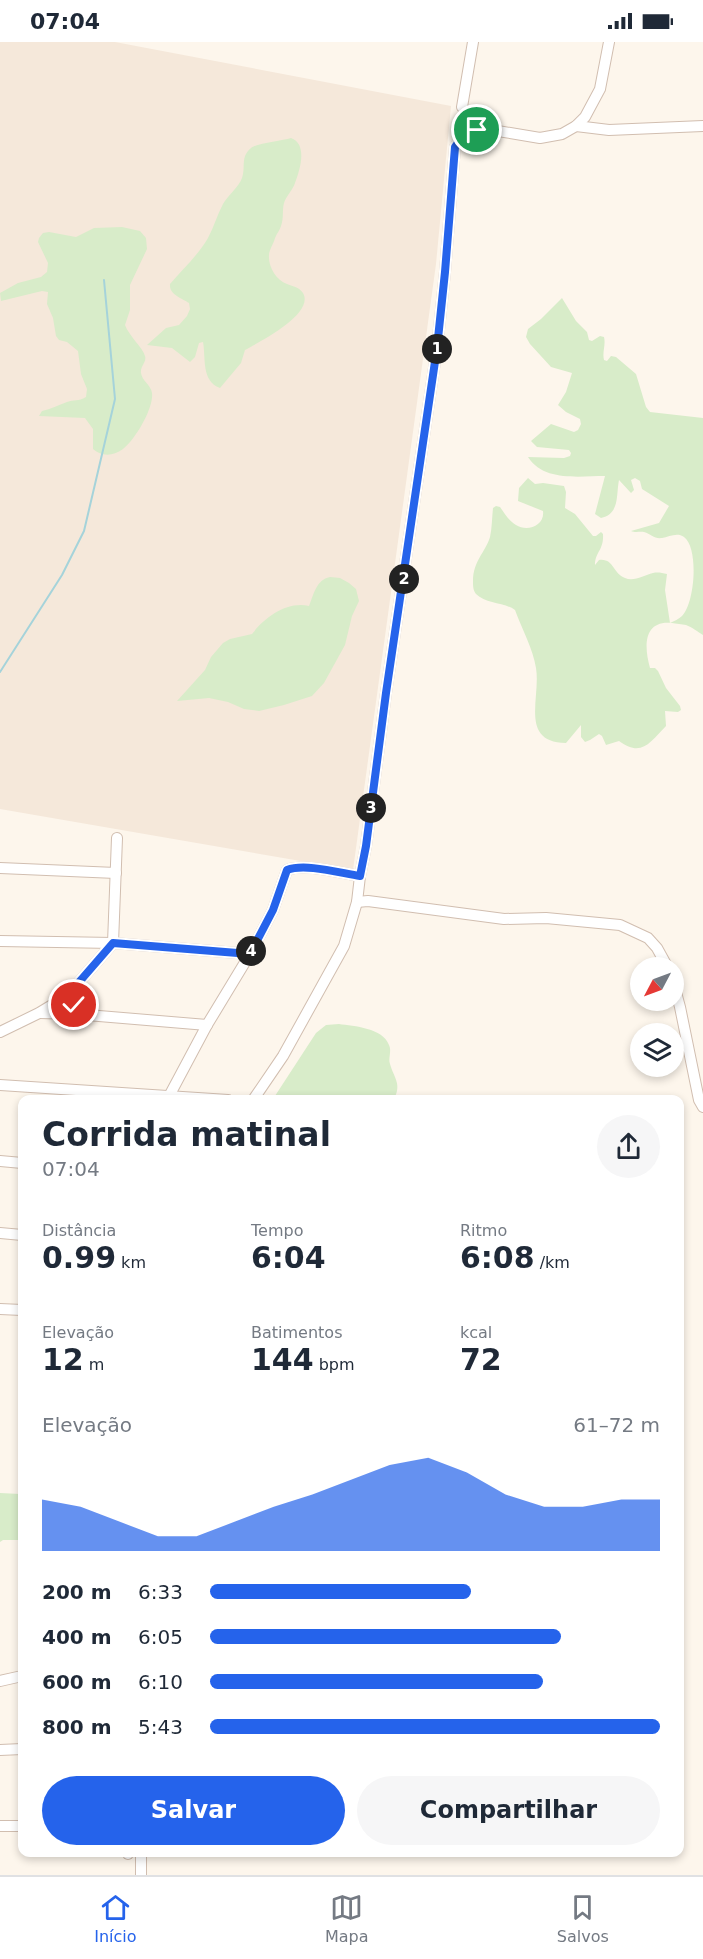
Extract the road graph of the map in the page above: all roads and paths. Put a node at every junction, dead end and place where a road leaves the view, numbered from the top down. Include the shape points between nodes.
1 (473, 42) edge
2 (609, 42) edge
3 (462, 107) dead end
4 (576, 126) junction
5 (703, 126) edge
6 (117, 838) dead end
7 (0, 868) edge
8 (116, 873) junction
9 (360, 876) junction
10 (357, 902) junction
11 (0, 941) edge
12 (113, 943) junction
13 (250, 954) junction
14 (662, 957) edge
15 (67, 996) junction
16 (680, 1011) edge
17 (39, 1013) junction
18 (75, 1014) junction
19 (207, 1024) junction
20 (0, 1032) edge
21 (0, 1085) edge
22 (140, 1095) edge
23 (169, 1095) edge
24 (256, 1095) edge
25 (703, 1107) edge
26 (0, 1161) edge
27 (18, 1163) edge
28 (0, 1233) edge
29 (18, 1235) edge
30 (0, 1309) edge
31 (18, 1310) edge
32 (18, 1677) edge
33 (0, 1680) edge
34 (18, 1749) edge
35 (0, 1750) edge
36 (0, 1826) edge
37 (18, 1826) edge
38 (141, 1857) edge
39 (141, 1875) edge

1 - 3 street
2 - 4 street via 600,89
4 - 5 street via 609,130
4 - 9 street via 562,134 540,138 477,130 455,147 437,348
6 - 8 street
7 - 8 street
8 - 12 street
9 - 10 street
9 - 13 street via 305,868 287,870 273,910
10 - 14 street via 504,919 546,918 620,925 648,938
10 - 24 street via 344,946 283,1056
11 - 12 street
12 - 13 street
12 - 15 street
13 - 19 street
15 - 17 street
15 - 18 street
16 - 25 street
17 - 18 street
17 - 20 street
18 - 19 street
19 - 23 street
21 - 22 street
26 - 27 street
28 - 29 street
30 - 31 street
32 - 33 street
34 - 35 street
36 - 37 street
38 - 39 street

